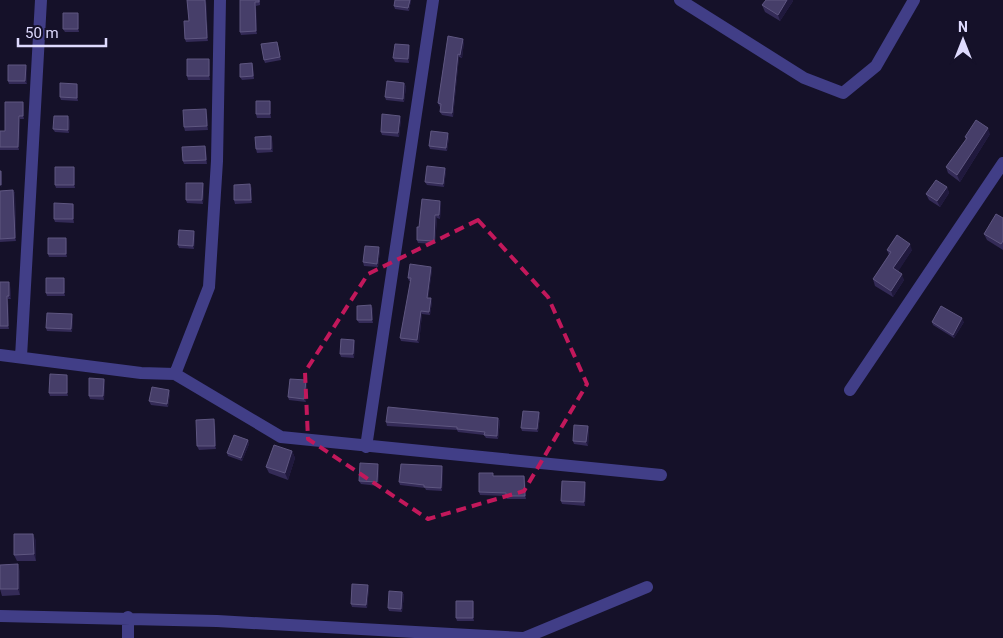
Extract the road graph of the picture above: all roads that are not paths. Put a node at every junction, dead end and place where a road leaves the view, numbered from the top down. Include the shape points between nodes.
1 (41, 0) edge
2 (220, 0) edge
3 (433, 0) edge
4 (680, 0) edge
5 (914, 0) edge
6 (1003, 163) edge
7 (0, 355) edge
8 (21, 357) junction
9 (175, 374) junction
10 (850, 390) dead end
11 (366, 447) junction
12 (660, 475) dead end
13 (647, 588) dead end
14 (0, 616) edge
15 (128, 618) junction
16 (330, 633) edge
17 (128, 638) edge
18 (523, 638) edge

1 - 8 street
2 - 9 street via 217,161 209,287
3 - 11 street
4 - 5 street via 804,78 843,92 876,66
6 - 10 street
7 - 8 street
8 - 9 street via 141,373
9 - 11 street via 280,437
11 - 12 street
13 - 18 street
14 - 15 street
15 - 16 street
15 - 17 street
16 - 18 street

